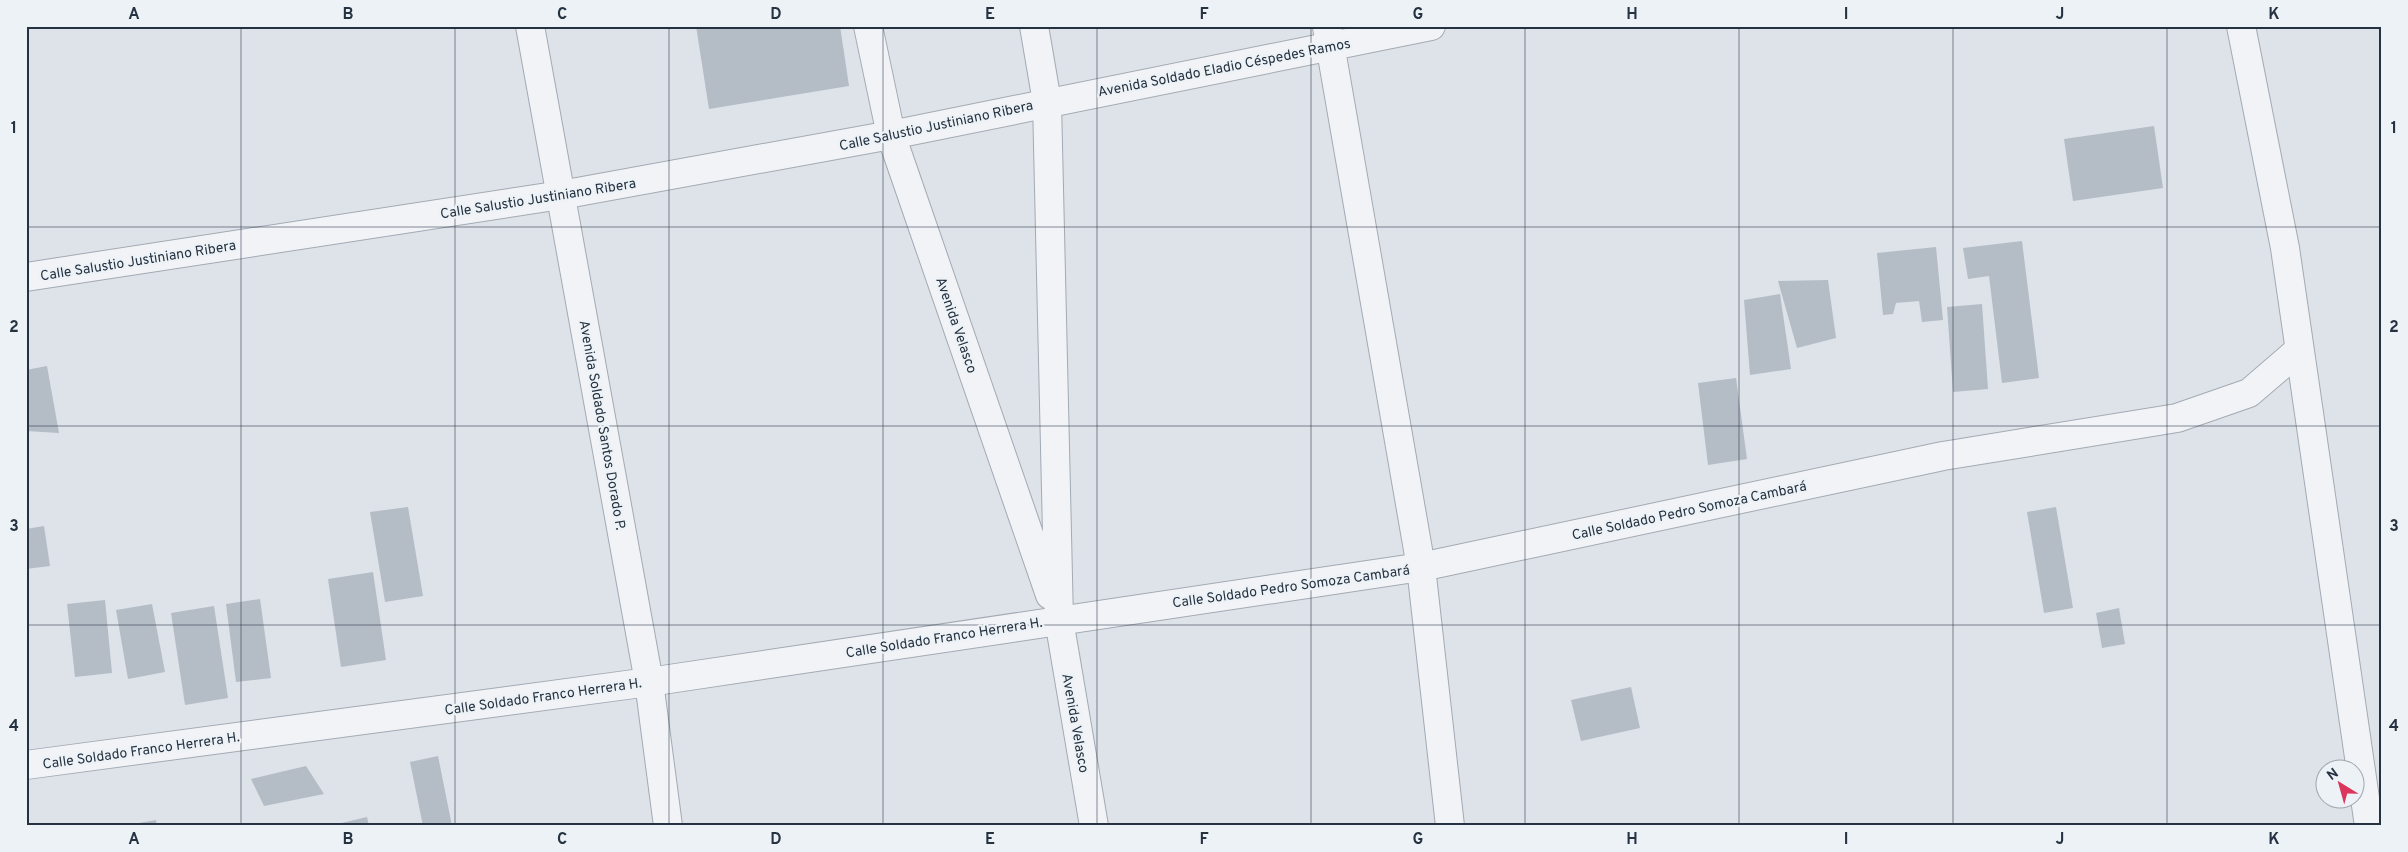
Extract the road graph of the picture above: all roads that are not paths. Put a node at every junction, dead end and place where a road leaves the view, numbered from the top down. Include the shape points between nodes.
1 (530, 26) edge
2 (868, 26) edge
3 (1034, 26) edge
4 (1431, 26) edge
5 (2241, 26) edge
6 (1328, 36) edge
7 (1047, 102) junction
8 (891, 135) junction
9 (561, 195) junction
10 (26, 277) edge
11 (2299, 350) junction
12 (1421, 567) junction
13 (1058, 620) junction
14 (649, 682) junction
15 (26, 766) edge
16 (668, 826) edge
17 (1094, 826) edge
18 (1450, 826) edge
19 (2368, 826) edge

1 - 9 street, Avenida Soldado Santos Dorado P.
2 - 8 street, Avenida Velasco
3 - 7 street, Avenida Velasco
4 - 6 street, Avenida Soldado Eladio Céspedes Ramos
5 - 11 street via 2285,248
6 - 7 street, Avenida Soldado Eladio Céspedes Ramos
6 - 12 street
7 - 8 street, Calle Salustio Justiniano Ribera
7 - 13 street, Avenida Velasco
8 - 9 street, Calle Salustio Justiniano Ribera
8 - 13 street, Avenida Velasco
9 - 10 street, Calle Salustio Justiniano Ribera
9 - 14 street, Avenida Soldado Santos Dorado P.
11 - 12 street, Calle Soldado Pedro Somoza Cambará via 2249,393 2177,418 1943,456
11 - 19 street
12 - 13 street, Calle Soldado Pedro Somoza Cambará
12 - 18 street
13 - 14 street, Calle Soldado Franco Herrera H.
13 - 17 street, Avenida Velasco
14 - 15 street, Calle Soldado Franco Herrera H.
14 - 16 street, Avenida Soldado Santos Dorado P.

